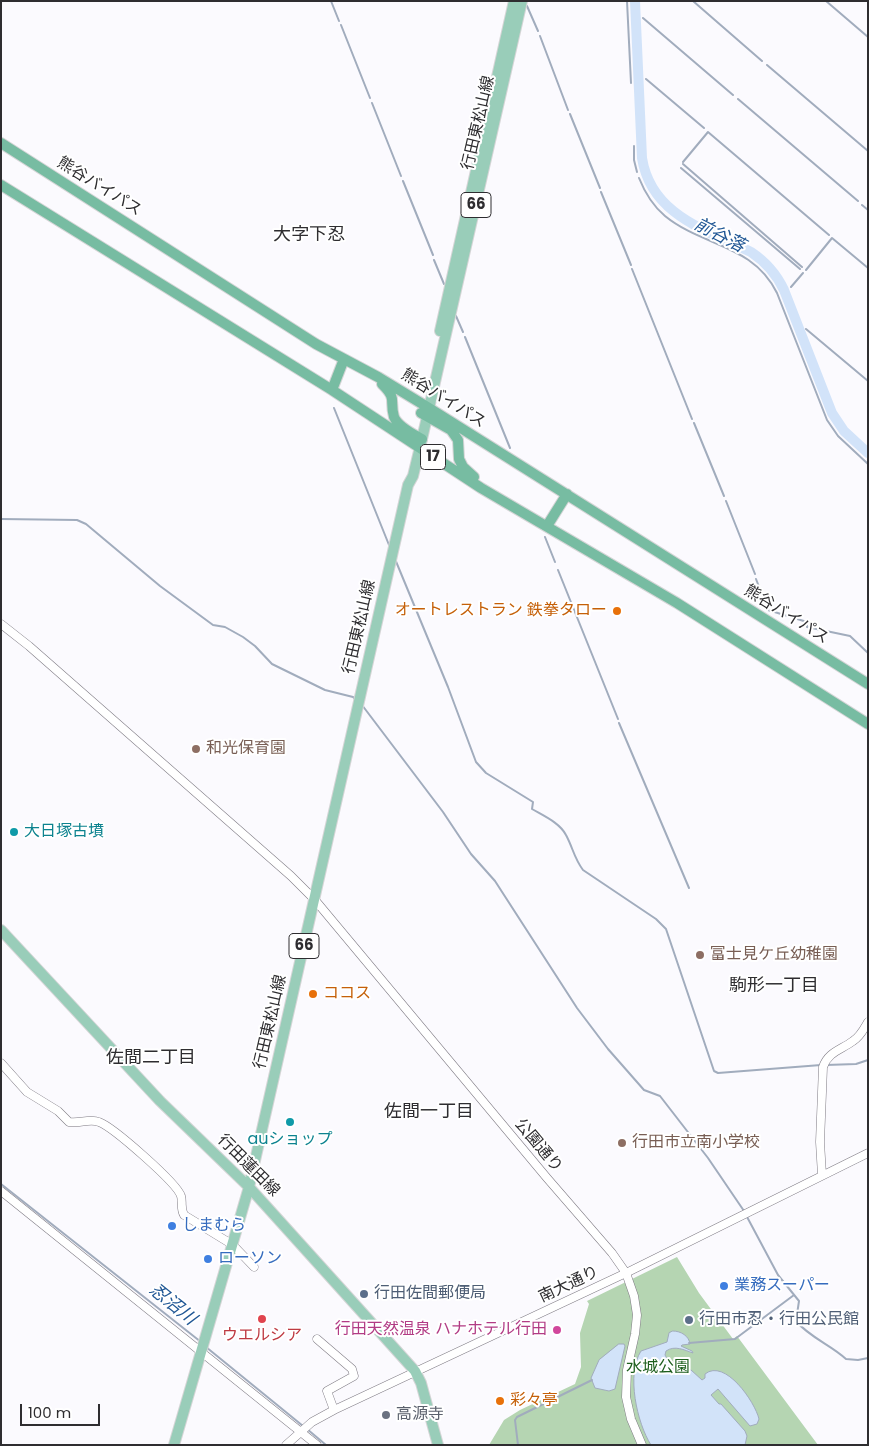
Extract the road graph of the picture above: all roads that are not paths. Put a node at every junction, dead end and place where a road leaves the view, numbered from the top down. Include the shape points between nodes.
1 (514, 1) edge
2 (522, 1) edge
3 (1, 144) edge
4 (1, 185) edge
5 (344, 359) junction
6 (378, 377) junction
7 (332, 390) junction
8 (425, 411) junction
9 (418, 442) junction
10 (481, 488) junction
11 (567, 494) junction
12 (547, 526) junction
13 (1, 624) edge
14 (868, 684) edge
15 (868, 724) edge
16 (315, 900) junction
17 (1, 930) edge
18 (868, 1022) edge
19 (1, 1063) edge
20 (868, 1153) edge
21 (822, 1175) junction
22 (249, 1187) junction
23 (1, 1191) edge
24 (233, 1246) junction
25 (254, 1268) dead end
26 (626, 1273) junction
27 (317, 1339) dead end
28 (201, 1351) junction
29 (415, 1371) junction
30 (334, 1410) junction
31 (300, 1431) junction
32 (174, 1445) edge
33 (286, 1445) edge
34 (317, 1445) edge
35 (438, 1445) edge
36 (642, 1445) edge

1 - 8 main road, 行田東松山線 / 66
2 - 8 main road, 行田東松山線 / 66
3 - 5 highway, 熊谷バイパス / 17
4 - 7 highway, 17
5 - 6 highway, 熊谷バイパス / 17
5 - 7 highway
6 - 8 highway, 熊谷バイパス / 17
6 - 9 highway, 17 via 391,393 394,416
7 - 9 highway, 17
8 - 9 main road, 行田東松山線 / 66
8 - 10 highway, 17 via 451,430 458,440 463,467 475,477
8 - 11 highway, 熊谷バイパス / 17
9 - 10 highway, 17
9 - 16 main road, 行田東松山線 / 66 via 413,476 408,485
10 - 12 highway, 17
11 - 12 highway
11 - 14 highway, 熊谷バイパス / 17
12 - 15 highway, 17 via 677,603
13 - 16 street, 公園通り via 128,732
16 - 22 main road, 行田東松山線 / 66
16 - 26 street, 公園通り
17 - 22 main road, 行田蓮田線 via 160,1101
18 - 21 street via 858,1038 833,1052 824,1064 820,1142
19 - 24 street via 28,1092 69,1122 99,1121 125,1139 175,1187 181,1196 184,1215
20 - 21 street, 南大通り
21 - 26 street, 南大通り
22 - 24 main road, 行田東松山線 / 66
22 - 29 main road, 行田蓮田線
23 - 28 street
24 - 25 street
24 - 28 main road, 行田東松山線 / 66
26 - 29 street, 南大通り
26 - 36 street, 公園通り via 636,1315 626,1397
27 - 30 street via 352,1369 354,1376 327,1391
28 - 31 street
28 - 32 main road, 行田東松山線 / 66
29 - 30 street, 南大通り
29 - 35 main road, 行田蓮田線
30 - 31 street, 南大通り
31 - 33 street, 南大通り
31 - 34 street

